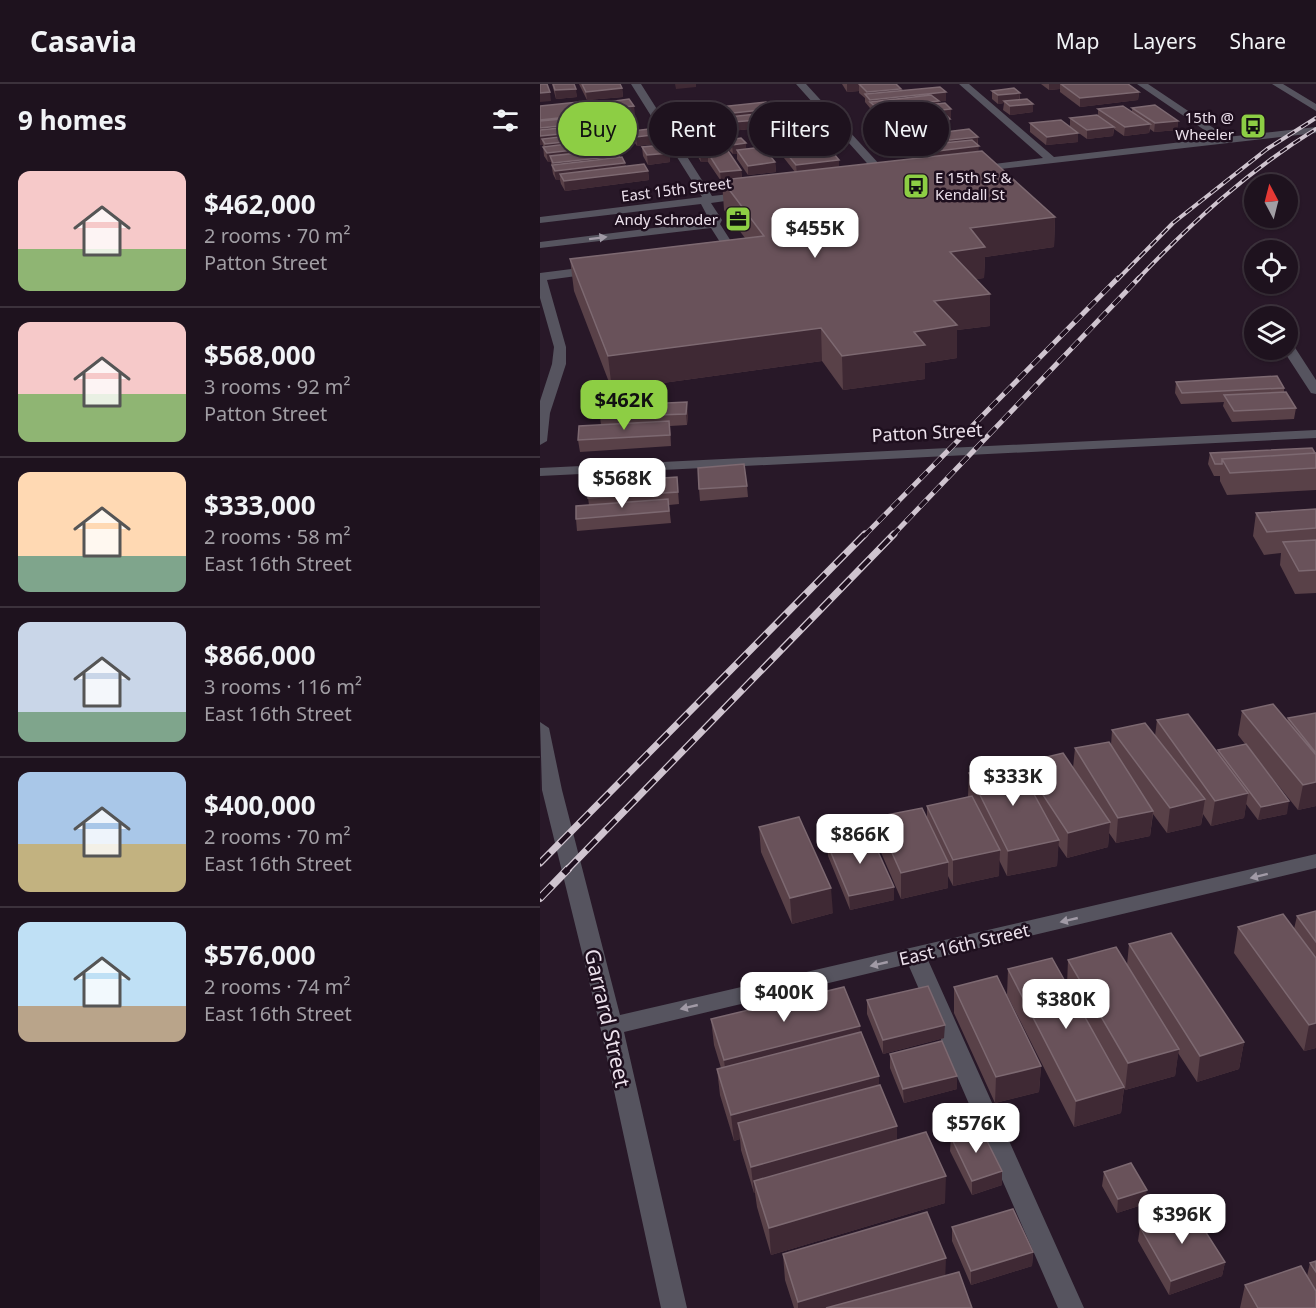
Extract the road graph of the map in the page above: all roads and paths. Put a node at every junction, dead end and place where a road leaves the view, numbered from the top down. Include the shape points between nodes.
1 (636, 84) edge
2 (801, 84) edge
3 (964, 84) edge
4 (1142, 84) edge
5 (1277, 84) edge
6 (1316, 108) edge
7 (1316, 130) edge
8 (1226, 141) junction
9 (1051, 160) junction
10 (957, 171) edge
11 (898, 178) edge
12 (887, 179) junction
13 (875, 180) edge
14 (756, 194) edge
15 (707, 200) junction
16 (540, 220) edge
17 (714, 224) junction
18 (540, 244) edge
19 (704, 256) edge
20 (610, 268) edge
21 (540, 277) edge
22 (1296, 360) edge
23 (1316, 390) edge
24 (1316, 434) edge
25 (540, 441) edge
26 (540, 472) edge
27 (540, 728) edge
28 (546, 792) edge
29 (1316, 861) edge
30 (915, 956) junction
31 (611, 1026) junction
32 (674, 1308) edge
33 (1071, 1308) edge

1 - 15 street
2 - 12 street
3 - 9 street
4 - 8 street
5 - 6 street
7 - 8 street
8 - 9 street
9 - 10 street
11 - 12 street
12 - 13 street
14 - 15 street, East 15th Street
15 - 16 street, East 15th Street
15 - 17 street via 716,220
18 -> 17 street
17 - 19 street via 730,249 727,253
20 - 21 street
21 - 25 street via 560,347
22 - 23 street
24 - 26 street, Patton Street
27 - 28 street, Garrard Street
28 - 31 street, Garrard Street
29 -> 30 street, East 16th Street
30 -> 31 street, East 16th Street
30 - 33 street
31 - 32 street, Garrard Street

